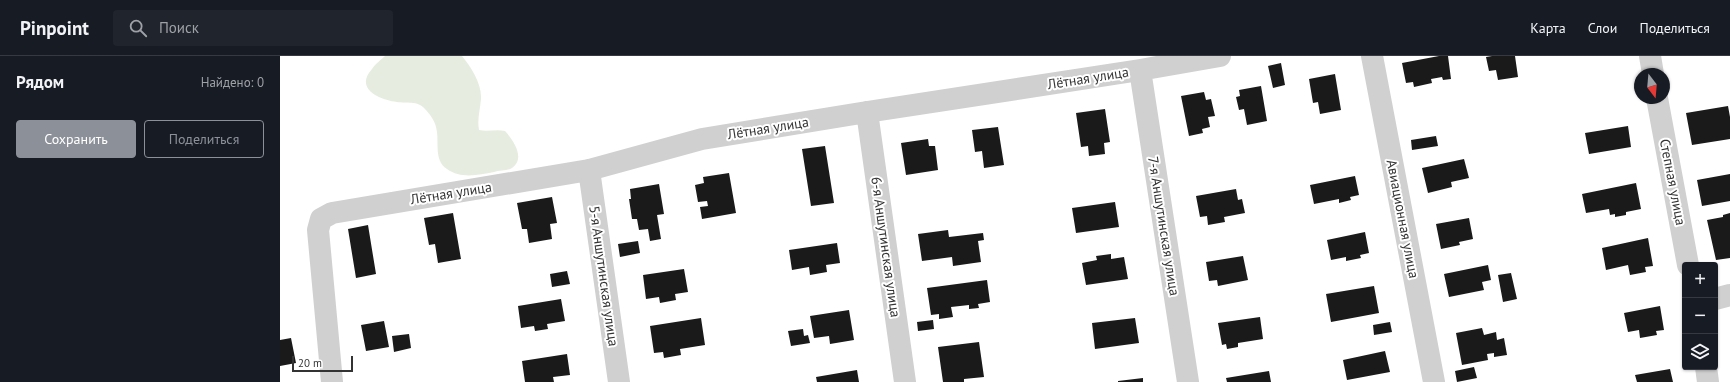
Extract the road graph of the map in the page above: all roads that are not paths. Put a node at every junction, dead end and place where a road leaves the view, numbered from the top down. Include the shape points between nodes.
1 (1220, 56) edge
2 (1372, 56) edge
3 (1650, 56) edge
4 (1652, 68) edge
5 (1140, 70) junction
6 (1658, 104) edge
7 (867, 112) junction
8 (589, 170) junction
9 (1687, 262) edge
10 (1730, 295) edge
11 (1718, 298) edge
12 (1706, 370) edge
13 (332, 382) edge
14 (619, 382) edge
15 (905, 382) edge
16 (1188, 382) edge
17 (1434, 382) edge
18 (1708, 382) edge

1 - 5 street, Лётная улица
2 - 17 street, Авиационная улица
3 - 4 street
5 - 7 street, Лётная улица
5 - 16 street, 7-я Аншутинская улица
6 - 9 street, Степная улица
7 - 8 street, Лётная улица via 702,139
7 - 15 street, 6-я Аншутинская улица
8 - 13 street, Лётная улица via 332,213 321,219 318,230
8 - 14 street, 5-я Аншутинская улица
10 - 11 street
12 - 18 street

